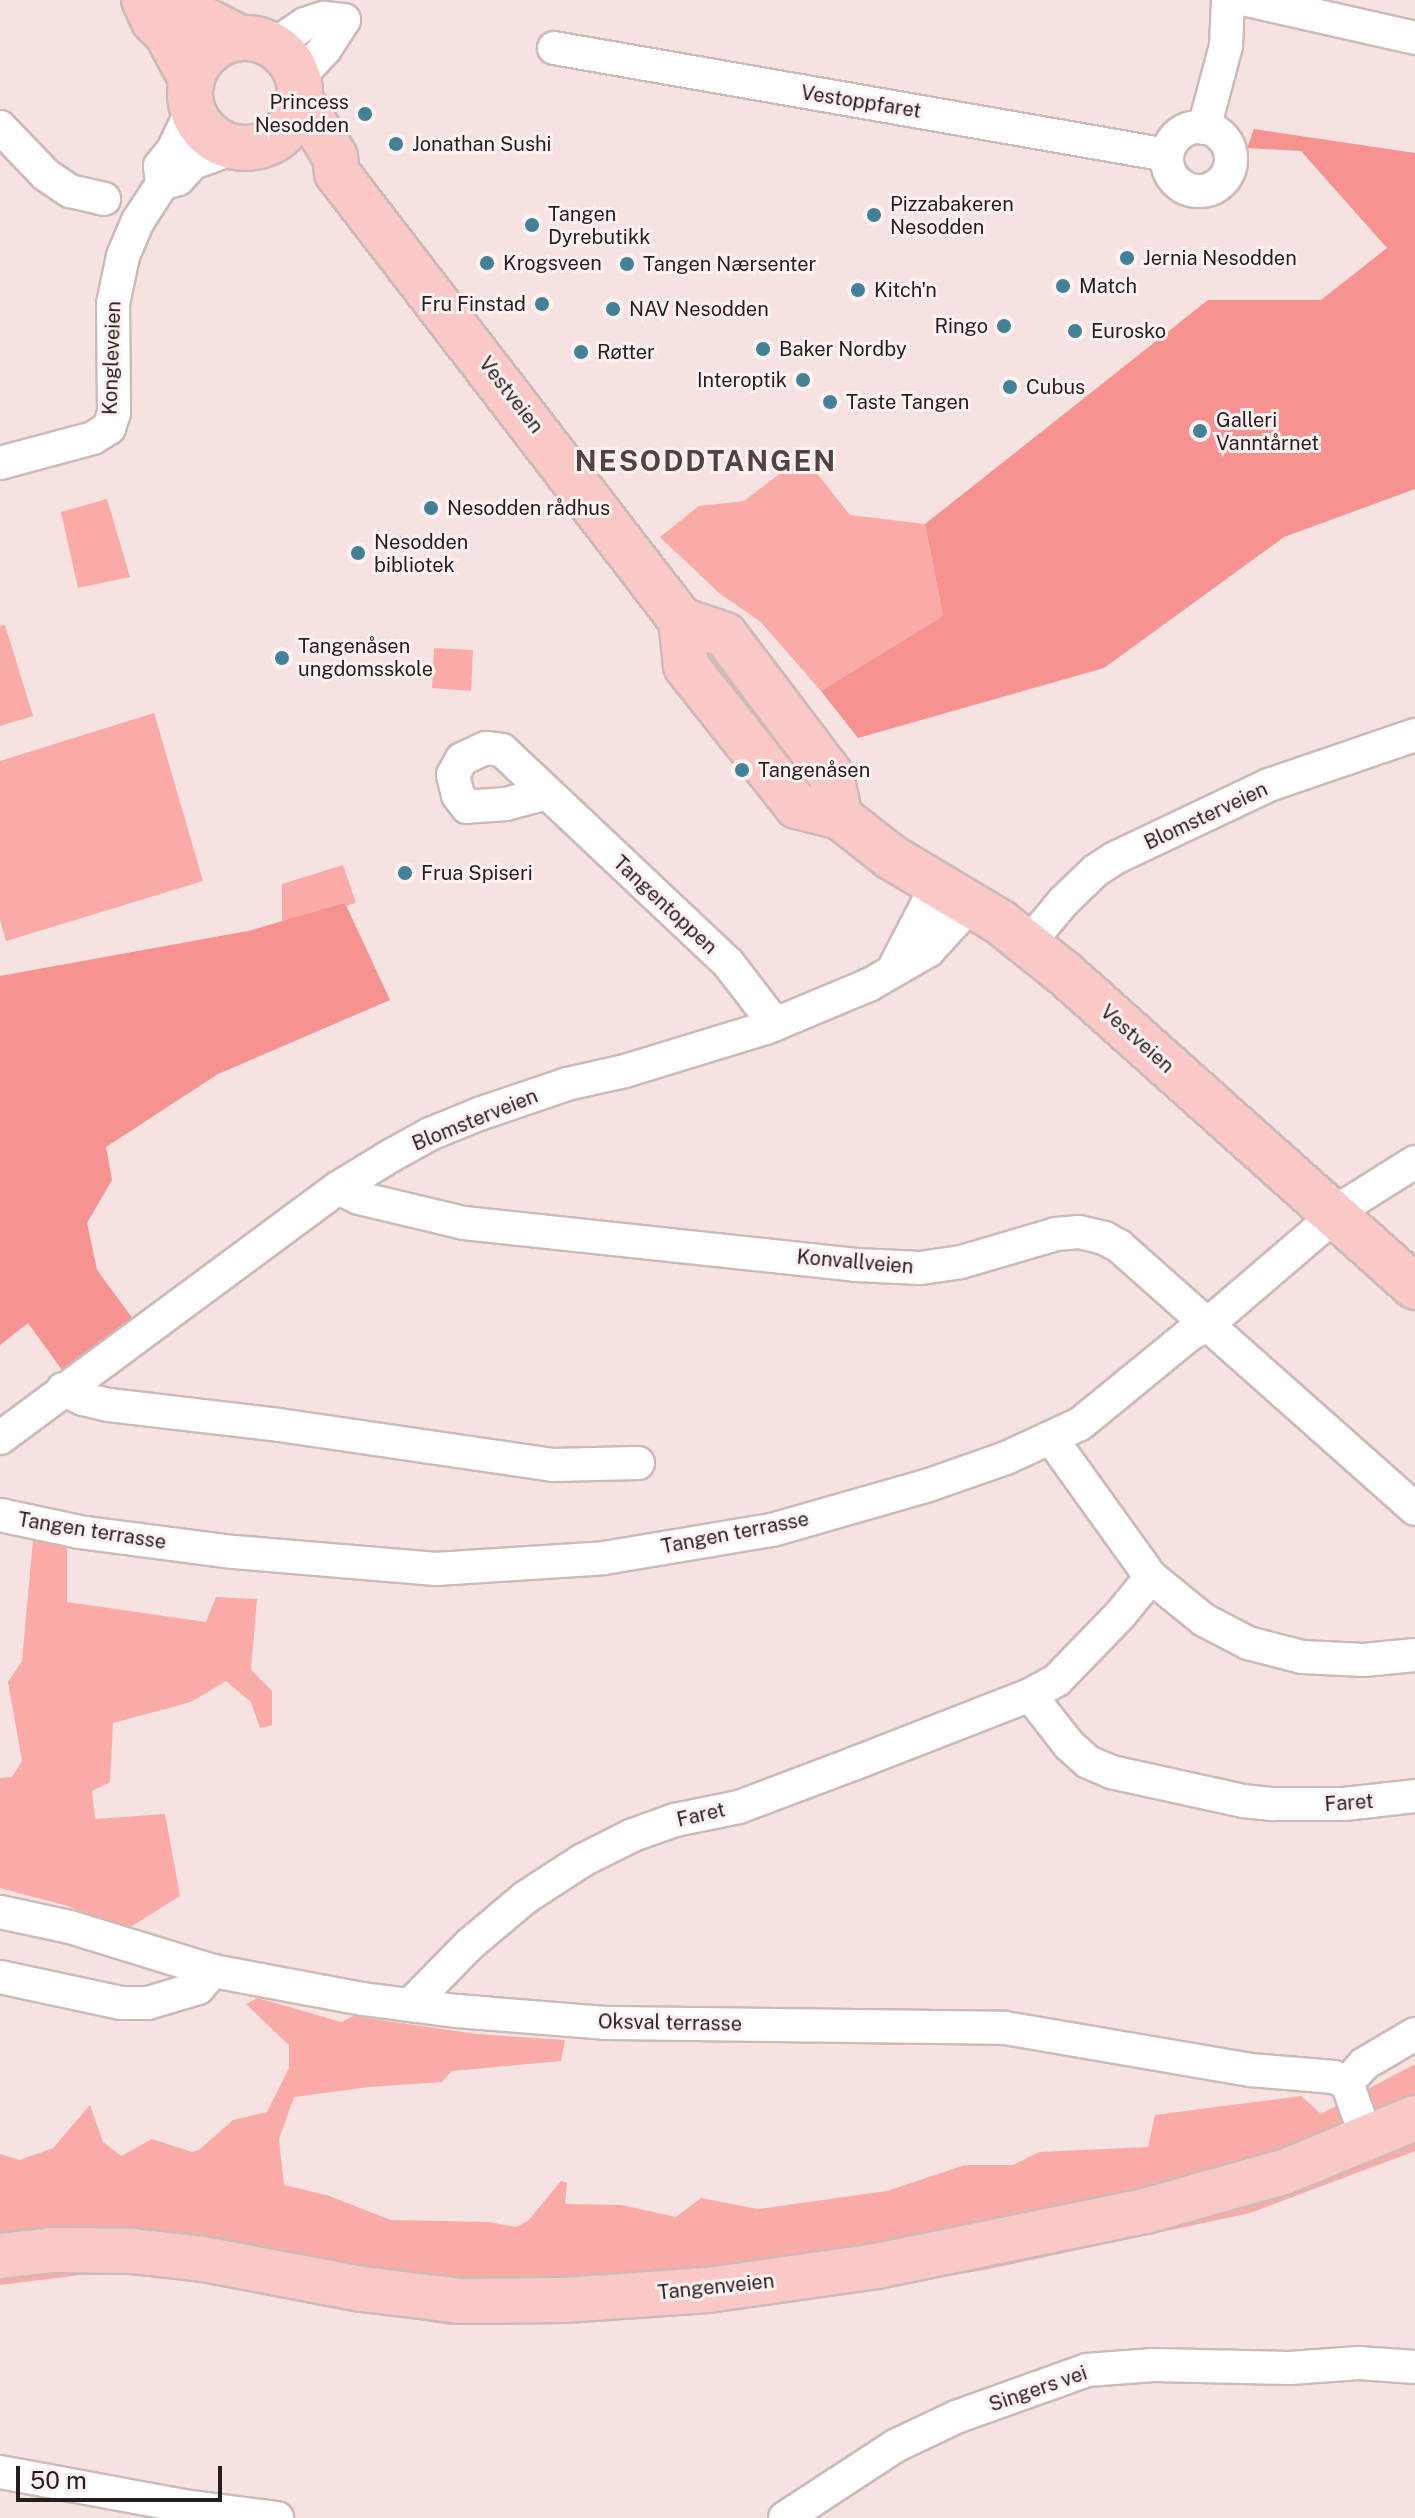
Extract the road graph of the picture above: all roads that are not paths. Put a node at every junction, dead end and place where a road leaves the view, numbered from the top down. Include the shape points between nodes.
1 (144, 0) edge
2 (152, 0) edge
3 (1228, 0) edge
4 (1247, 0) edge
5 (1415, 38) edge
6 (554, 48) dead end
7 (278, 65) junction
8 (192, 94) junction
9 (0, 127) edge
10 (1204, 128) junction
11 (251, 145) junction
12 (1167, 155) junction
13 (337, 173) junction
14 (162, 184) junction
15 (104, 199) dead end
16 (0, 463) edge
17 (1415, 735) edge
18 (547, 793) dead end
19 (955, 894) junction
20 (1028, 944) junction
21 (775, 1024) junction
22 (1415, 1162) edge
23 (338, 1188) junction
24 (1335, 1216) junction
25 (1415, 1287) edge
26 (1207, 1325) junction
27 (63, 1389) junction
28 (0, 1438) edge
29 (1051, 1438) junction
30 (638, 1463) dead end
31 (1415, 1509) edge
32 (0, 1515) edge
33 (1151, 1577) junction
34 (1415, 1655) edge
35 (1030, 1695) junction
36 (1415, 1796) edge
37 (0, 1912) edge
38 (213, 1971) junction
39 (0, 1977) edge
40 (416, 2006) junction
41 (1415, 2034) edge
42 (1347, 2083) junction
43 (1415, 2118) edge
44 (1367, 2139) junction
45 (0, 2256) edge
46 (1415, 2367) edge
47 (0, 2472) edge
48 (277, 2518) edge
49 (785, 2518) edge

1 - 8 main road via 167,34
2 - 7 main road via 169,2
3 - 10 street via 1226,46
4 - 5 street
6 - 12 street, Vestoppfaret
7 - 8 main road via 209,51
7 - 11 main road via 287,128
7 - 13 main road, Vestveien via 335,157
8 - 11 main road via 207,132
8 - 14 street, Kongleveien via 173,150 160,166
9 - 15 street via 46,175 70,191
10 - 12 street via 1184,131
10 - 12 street via 1222,137 1231,156 1227,176 1212,189 1186,189 1171,175
11 - 13 main road
11 - 14 street, Kongleveien via 193,163 178,179
13 - 19 main road, Vestveien via 681,620 725,635 831,775 840,817 891,857
14 - 16 street, Kongleveien via 138,221 117,282 114,413 109,428 93,438
17 - 20 street, Blomsterveien via 1269,785 1115,858 1063,902
18 - 21 street, Tangentoppen via 728,963
19 - 20 main road, Vestveien
19 - 21 street, Blomsterveien via 893,970
20 - 24 main road, Vestveien
21 - 23 street, Blomsterveien via 479,1114 430,1134
22 - 24 street, Tangen terrasse
23 - 26 street, Konvallveien via 359,1198 464,1223 882,1266 961,1262 1079,1232 1119,1246
23 - 27 street, Blomsterveien
24 - 25 main road, Vestveien
24 - 26 street, Tangen terrasse
26 - 29 street, Tangen terrasse via 1080,1424
26 - 31 street, Konvallveien
27 - 28 street, Blomsterveien
27 - 30 street via 109,1405 553,1465
29 - 32 street, Tangen terrasse via 929,1485 772,1530 604,1558 436,1569 343,1563 79,1532
29 - 33 street
33 - 34 street via 1204,1620 1238,1639 1274,1650 1338,1660
33 - 35 street, Faret via 1057,1680
35 - 36 street, Faret via 1069,1745 1088,1762 1111,1772 1273,1804
35 - 40 street, Faret via 739,1807 633,1835 583,1860 526,1897 470,1944 417,1998
37 - 38 street, Oksval terrasse via 70,1927
38 - 39 street via 198,1988 148,2003 121,2003
38 - 40 street, Oksval terrasse
40 - 42 street, Oksval terrasse via 605,2023 1005,2028
41 - 42 street via 1364,2064
42 - 44 street
43 - 44 main road, Tangenveien
44 - 45 main road, Tangenveien via 1228,2190 1145,2211 877,2266 708,2290 461,2301 132,2251
46 - 49 street, Singers vei via 1359,2363 1087,2370 956,2417 895,2446
47 - 48 street

